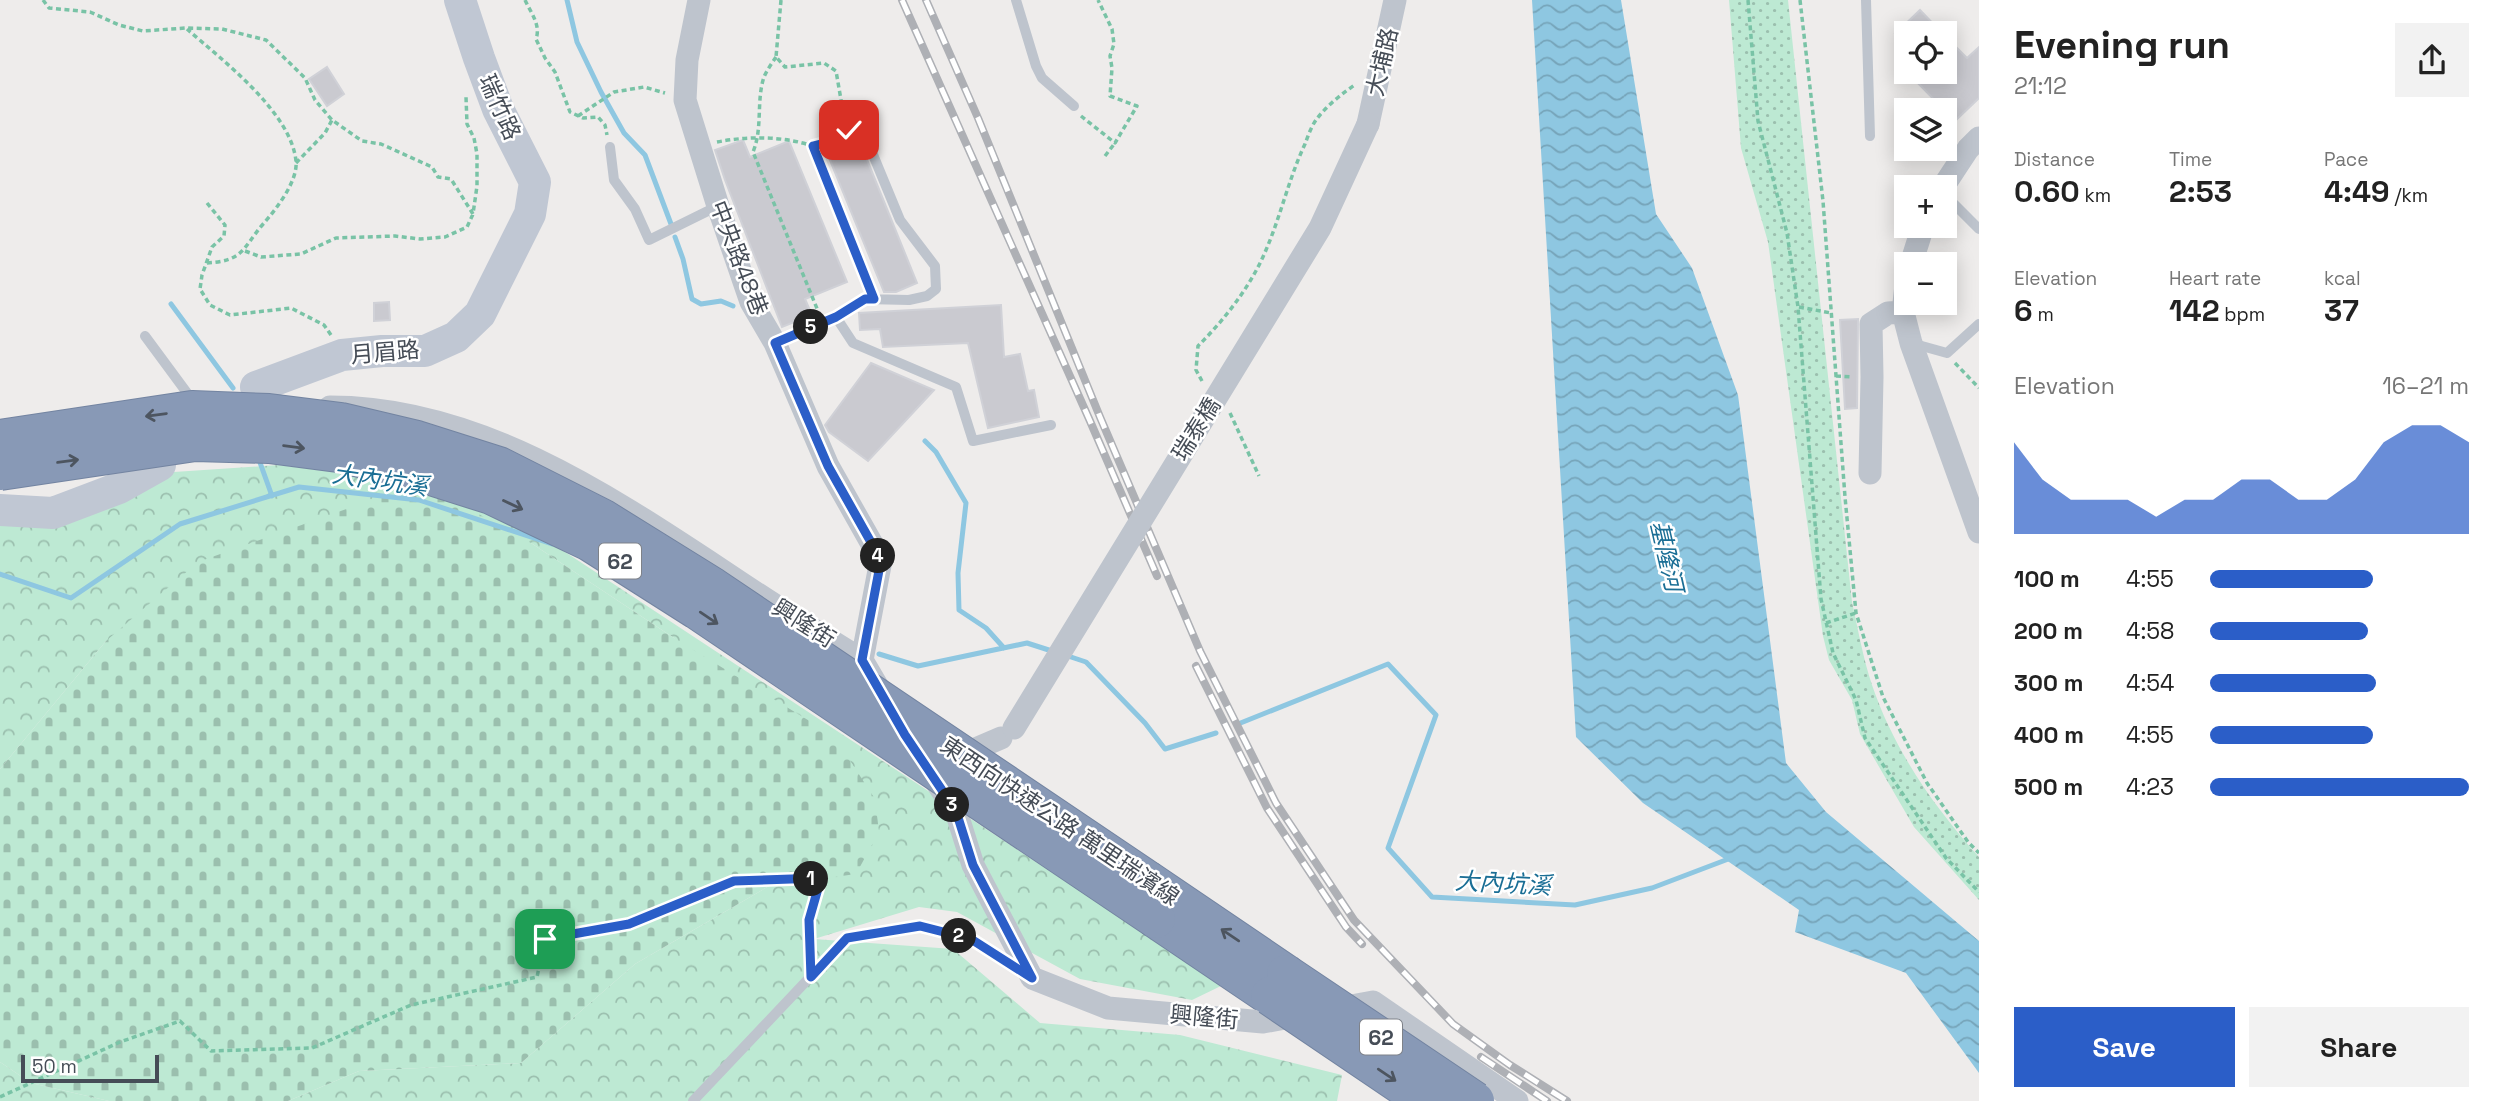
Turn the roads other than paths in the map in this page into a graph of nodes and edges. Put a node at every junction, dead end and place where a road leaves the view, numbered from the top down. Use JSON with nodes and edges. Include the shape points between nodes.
{"nodes":[{"id":1,"x":460,"y":0,"type":"edge"},
{"id":2,"x":699,"y":0,"type":"edge"},
{"id":3,"x":1016,"y":0,"type":"edge"},
{"id":4,"x":1395,"y":0,"type":"edge"},
{"id":5,"x":1866,"y":0,"type":"edge"},
{"id":6,"x":1074,"y":106,"type":"road end"},
{"id":7,"x":1368,"y":124,"type":"joint"},
{"id":8,"x":1870,"y":136,"type":"dead end"},
{"id":9,"x":1979,"y":138,"type":"edge"},
{"id":10,"x":869,"y":145,"type":"road end"},
{"id":11,"x":610,"y":148,"type":"road end"},
{"id":12,"x":823,"y":171,"type":"road end"},
{"id":13,"x":1951,"y":175,"type":"edge"},
{"id":14,"x":718,"y":206,"type":"junction"},
{"id":15,"x":1957,"y":207,"type":"edge"},
{"id":16,"x":530,"y":214,"type":"joint"},
{"id":17,"x":1979,"y":229,"type":"edge"},
{"id":18,"x":874,"y":299,"type":"junction"},
{"id":19,"x":1894,"y":313,"type":"edge"},
{"id":20,"x":1904,"y":315,"type":"edge"},
{"id":21,"x":836,"y":317,"type":"junction"},
{"id":22,"x":1979,"y":324,"type":"edge"},
{"id":23,"x":145,"y":336,"type":"dead end"},
{"id":24,"x":775,"y":343,"type":"junction"},
{"id":25,"x":1911,"y":343,"type":"junction"},
{"id":26,"x":240,"y":403,"type":"junction"},
{"id":27,"x":1051,"y":425,"type":"dead end"},
{"id":28,"x":0,"y":439,"type":"edge"},
{"id":29,"x":160,"y":466,"type":"dead end"},
{"id":30,"x":0,"y":471,"type":"edge"},
{"id":31,"x":1870,"y":473,"type":"dead end"},
{"id":32,"x":0,"y":510,"type":"edge"},
{"id":33,"x":1979,"y":532,"type":"edge"},
{"id":34,"x":862,"y":660,"type":"junction"},
{"id":35,"x":1008,"y":733,"type":"junction"},
{"id":36,"x":905,"y":735,"type":"junction"},
{"id":37,"x":956,"y":811,"type":"junction"},
{"id":38,"x":1032,"y":978,"type":"junction"},
{"id":39,"x":1278,"y":985,"type":"junction"},
{"id":40,"x":693,"y":1101,"type":"edge"},
{"id":41,"x":1426,"y":1101,"type":"edge"},
{"id":42,"x":1475,"y":1101,"type":"edge"},
{"id":43,"x":1517,"y":1101,"type":"edge"}],
"edges":[{"from":1,"to":16,"type":"street","name":"瑞竹路","via":[[498,109],[535,182]]},
{"from":2,"to":14,"type":"street","name":"中央路48巷","via":[[687,60],[685,100]]},
{"from":3,"to":6,"type":"lane","via":[[1042,78]]},
{"from":4,"to":7,"type":"street","name":"大埔路"},
{"from":5,"to":8,"type":"lane"},
{"from":7,"to":35,"type":"street","name":"瑞泰橋","bridge":true,"via":[[1320,228]]},
{"from":9,"to":13,"type":"street"},
{"from":10,"to":18,"type":"lane","via":[[900,220],[934,266],[936,289],[909,300]]},
{"from":11,"to":14,"type":"lane","via":[[614,180],[635,209],[649,240]]},
{"from":12,"to":18,"type":"lane"},
{"from":14,"to":24,"type":"street","name":"中央路48巷","via":[[751,302]]},
{"from":15,"to":17,"type":"lane"},
{"from":16,"to":26,"type":"street","name":"月眉路","via":[[480,314],[456,337],[425,351],[342,355]]},
{"from":18,"to":21,"type":"lane","via":[[865,299]]},
{"from":19,"to":31,"type":"street","via":[[1871,324]]},
{"from":20,"to":25,"type":"street"},
{"from":21,"to":24,"type":"lane"},
{"from":21,"to":27,"type":"lane","via":[[853,343],[956,387],[973,441]]},
{"from":22,"to":25,"type":"lane","via":[[1947,353]]},
{"from":23,"to":26,"type":"lane","via":[[202,417]]},
{"from":24,"to":34,"type":"street","name":"中央路48巷","via":[[828,466],[881,560]]},
{"from":25,"to":33,"type":"street"},
{"from":26,"to":34,"type":"street","name":"興隆街","via":[[363,407],[428,418],[532,456],[661,531]]},
{"from":39,"to":28,"type":"highway","name":"東西向快速公路 萬里瑞濱線","number":"62","one_way":true,"bridge":true,"via":[[1149,881],[713,587],[602,517],[499,466],[341,422],[269,413],[192,410]]},
{"from":29,"to":32,"type":"street","via":[[119,488],[53,513]]},
{"from":30,"to":39,"type":"highway","name":"東西向快速公路 萬里瑞濱線","number":"62","one_way":true,"bridge":true,"via":[[195,442],[269,444],[338,453],[491,495],[590,541],[1156,919]]},
{"from":34,"to":36,"type":"street","name":"興隆街"},
{"from":35,"to":36,"type":"street","via":[[973,750],[939,751]]},
{"from":35,"to":37,"type":"street"},
{"from":36,"to":37,"type":"street","name":"興隆街"},
{"from":37,"to":38,"type":"street","name":"興隆街","via":[[973,865]]},
{"from":38,"to":40,"type":"lane","via":[[971,939],[920,926],[847,938]]},
{"from":38,"to":43,"type":"street","name":"興隆街","via":[[1108,1008],[1263,1022],[1373,1002]]},
{"from":39,"to":41,"type":"highway","name":"東西向快速公路 萬里瑞濱線","number":"62","one_way":true,"bridge":true},
{"from":39,"to":42,"type":"highway","name":"東西向快速公路 萬里瑞濱線","number":"62","bridge":true}]}
